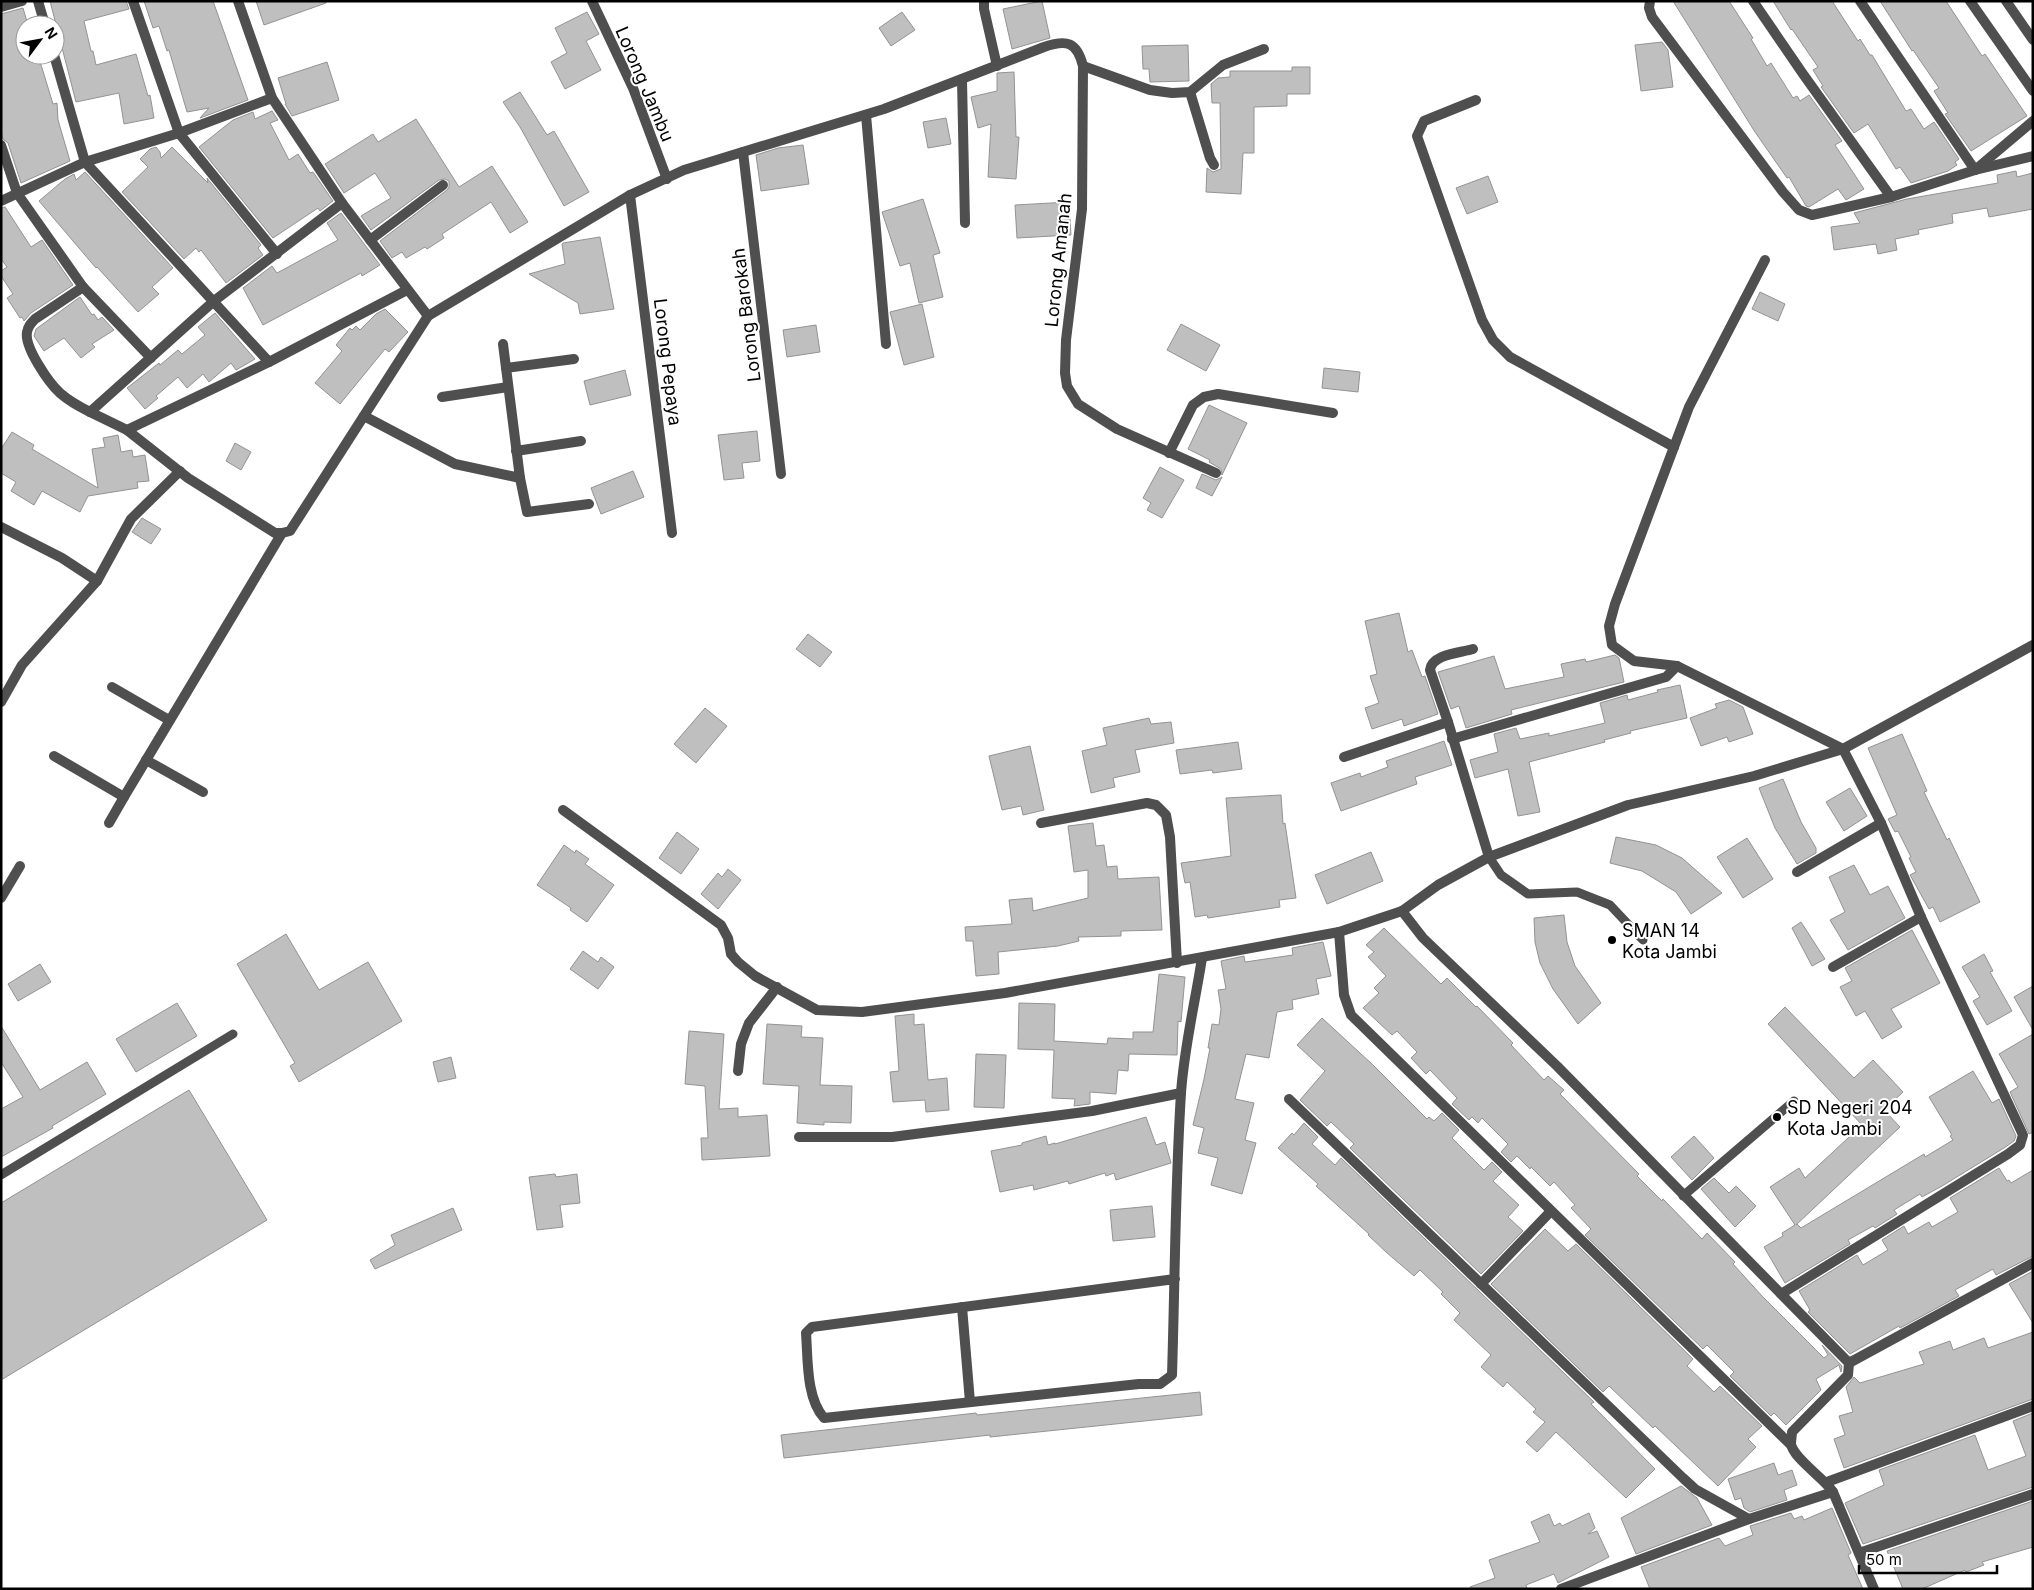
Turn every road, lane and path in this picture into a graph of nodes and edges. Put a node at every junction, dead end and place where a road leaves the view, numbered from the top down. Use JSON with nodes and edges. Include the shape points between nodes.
{"nodes":[{"id":1,"x":22,"y":1,"type":"edge"},
{"id":2,"x":38,"y":1,"type":"edge"},
{"id":3,"x":133,"y":1,"type":"edge"},
{"id":4,"x":238,"y":1,"type":"edge"},
{"id":5,"x":592,"y":1,"type":"edge"},
{"id":6,"x":984,"y":1,"type":"edge"},
{"id":7,"x":1650,"y":1,"type":"edge"},
{"id":8,"x":1753,"y":1,"type":"edge"},
{"id":9,"x":1860,"y":1,"type":"edge"},
{"id":10,"x":1970,"y":1,"type":"edge"},
{"id":11,"x":2006,"y":1,"type":"edge"},
{"id":12,"x":1,"y":7,"type":"edge"},
{"id":13,"x":42,"y":15,"type":"edge"},
{"id":14,"x":2033,"y":40,"type":"edge"},
{"id":15,"x":1264,"y":50,"type":"dead end"},
{"id":16,"x":57,"y":65,"type":"edge"},
{"id":17,"x":997,"y":66,"type":"junction"},
{"id":18,"x":1083,"y":66,"type":"junction"},
{"id":19,"x":962,"y":80,"type":"junction"},
{"id":20,"x":2033,"y":91,"type":"edge"},
{"id":21,"x":1190,"y":92,"type":"junction"},
{"id":22,"x":272,"y":98,"type":"junction"},
{"id":23,"x":1476,"y":100,"type":"dead end"},
{"id":24,"x":866,"y":115,"type":"junction"},
{"id":25,"x":2033,"y":121,"type":"edge"},
{"id":26,"x":179,"y":133,"type":"junction"},
{"id":27,"x":1,"y":145,"type":"edge"},
{"id":28,"x":744,"y":152,"type":"junction"},
{"id":29,"x":2033,"y":156,"type":"edge"},
{"id":30,"x":86,"y":162,"type":"junction"},
{"id":31,"x":1214,"y":164,"type":"dead end"},
{"id":32,"x":1976,"y":170,"type":"junction"},
{"id":33,"x":667,"y":179,"type":"junction"},
{"id":34,"x":444,"y":185,"type":"dead end"},
{"id":35,"x":18,"y":193,"type":"junction"},
{"id":36,"x":630,"y":194,"type":"junction"},
{"id":37,"x":1891,"y":196,"type":"junction"},
{"id":38,"x":1,"y":202,"type":"edge"},
{"id":39,"x":342,"y":203,"type":"junction"},
{"id":40,"x":965,"y":222,"type":"dead end"},
{"id":41,"x":370,"y":240,"type":"junction"},
{"id":42,"x":277,"y":254,"type":"junction"},
{"id":43,"x":1765,"y":260,"type":"dead end"},
{"id":44,"x":83,"y":287,"type":"junction"},
{"id":45,"x":407,"y":290,"type":"junction"},
{"id":46,"x":214,"y":301,"type":"junction"},
{"id":47,"x":428,"y":316,"type":"junction"},
{"id":48,"x":504,"y":344,"type":"dead end"},
{"id":49,"x":886,"y":344,"type":"dead end"},
{"id":50,"x":152,"y":358,"type":"junction"},
{"id":51,"x":574,"y":359,"type":"dead end"},
{"id":52,"x":270,"y":362,"type":"junction"},
{"id":53,"x":506,"y":368,"type":"junction"},
{"id":54,"x":508,"y":387,"type":"junction"},
{"id":55,"x":442,"y":397,"type":"dead end"},
{"id":56,"x":90,"y":412,"type":"junction"},
{"id":57,"x":1332,"y":413,"type":"dead end"},
{"id":58,"x":364,"y":416,"type":"junction"},
{"id":59,"x":127,"y":430,"type":"junction"},
{"id":60,"x":581,"y":441,"type":"dead end"},
{"id":61,"x":1674,"y":447,"type":"junction"},
{"id":62,"x":516,"y":451,"type":"junction"},
{"id":63,"x":1169,"y":453,"type":"junction"},
{"id":64,"x":180,"y":471,"type":"junction"},
{"id":65,"x":1216,"y":473,"type":"dead end"},
{"id":66,"x":781,"y":474,"type":"dead end"},
{"id":67,"x":520,"y":478,"type":"junction"},
{"id":68,"x":589,"y":504,"type":"dead end"},
{"id":69,"x":1,"y":526,"type":"edge"},
{"id":70,"x":672,"y":533,"type":"dead end"},
{"id":71,"x":282,"y":534,"type":"junction"},
{"id":72,"x":97,"y":581,"type":"junction"},
{"id":73,"x":2033,"y":645,"type":"edge"},
{"id":74,"x":1473,"y":649,"type":"dead end"},
{"id":75,"x":1677,"y":666,"type":"junction"},
{"id":76,"x":112,"y":687,"type":"dead end"},
{"id":77,"x":1,"y":702,"type":"edge"},
{"id":78,"x":169,"y":720,"type":"junction"},
{"id":79,"x":1448,"y":722,"type":"junction"},
{"id":80,"x":1452,"y":739,"type":"junction"},
{"id":81,"x":1843,"y":749,"type":"junction"},
{"id":82,"x":54,"y":756,"type":"dead end"},
{"id":83,"x":1344,"y":758,"type":"dead end"},
{"id":84,"x":146,"y":760,"type":"junction"},
{"id":85,"x":203,"y":792,"type":"dead end"},
{"id":86,"x":124,"y":798,"type":"junction"},
{"id":87,"x":563,"y":810,"type":"dead end"},
{"id":88,"x":1041,"y":822,"type":"dead end"},
{"id":89,"x":110,"y":823,"type":"dead end"},
{"id":90,"x":1881,"y":823,"type":"junction"},
{"id":91,"x":1489,"y":857,"type":"junction"},
{"id":92,"x":20,"y":866,"type":"dead end"},
{"id":93,"x":1797,"y":872,"type":"dead end"},
{"id":94,"x":1,"y":898,"type":"edge"},
{"id":95,"x":1402,"y":910,"type":"junction"},
{"id":96,"x":1921,"y":917,"type":"junction"},
{"id":97,"x":1339,"y":932,"type":"junction"},
{"id":98,"x":1643,"y":940,"type":"dead end"},
{"id":99,"x":1202,"y":958,"type":"junction"},
{"id":100,"x":1177,"y":963,"type":"junction"},
{"id":101,"x":1833,"y":967,"type":"dead end"},
{"id":102,"x":777,"y":987,"type":"junction"},
{"id":103,"x":233,"y":1034,"type":"dead end"},
{"id":104,"x":738,"y":1072,"type":"dead end"},
{"id":105,"x":1181,"y":1093,"type":"junction"},
{"id":106,"x":1289,"y":1099,"type":"dead end"},
{"id":107,"x":1794,"y":1101,"type":"dead end"},
{"id":108,"x":799,"y":1137,"type":"dead end"},
{"id":109,"x":1,"y":1175,"type":"edge"},
{"id":110,"x":1683,"y":1196,"type":"junction"},
{"id":111,"x":1551,"y":1211,"type":"junction"},
{"id":112,"x":2033,"y":1262,"type":"edge"},
{"id":113,"x":1175,"y":1279,"type":"junction"},
{"id":114,"x":1481,"y":1284,"type":"junction"},
{"id":115,"x":1781,"y":1294,"type":"junction"},
{"id":116,"x":962,"y":1307,"type":"junction"},
{"id":117,"x":1849,"y":1363,"type":"junction"},
{"id":118,"x":970,"y":1402,"type":"junction"},
{"id":119,"x":2033,"y":1406,"type":"edge"},
{"id":120,"x":1791,"y":1445,"type":"junction"},
{"id":121,"x":1826,"y":1482,"type":"junction"},
{"id":122,"x":1833,"y":1492,"type":"junction"},
{"id":123,"x":2033,"y":1494,"type":"edge"},
{"id":124,"x":1749,"y":1519,"type":"junction"},
{"id":125,"x":1859,"y":1553,"type":"junction"},
{"id":126,"x":1561,"y":1589,"type":"edge"},
{"id":127,"x":1874,"y":1589,"type":"edge"}],
"edges":[{"from":1,"to":12,"type":"street"},
{"from":2,"to":13,"type":"street"},
{"from":3,"to":26,"type":"street"},
{"from":4,"to":22,"type":"street"},
{"from":5,"to":33,"type":"street","name":"Lorong Jambu","via":[[633,88]]},
{"from":6,"to":17,"type":"street"},
{"from":7,"to":37,"type":"street","via":[[1652,17],[1799,210],[1812,215]]},
{"from":8,"to":37,"type":"street"},
{"from":9,"to":32,"type":"street"},
{"from":10,"to":20,"type":"street"},
{"from":11,"to":14,"type":"street"},
{"from":15,"to":21,"type":"street","via":[[1223,65]]},
{"from":16,"to":30,"type":"street"},
{"from":17,"to":18,"type":"street","via":[[1057,43],[1069,44],[1079,52]]},
{"from":17,"to":19,"type":"street"},
{"from":18,"to":21,"type":"street","via":[[1150,90]]},
{"from":18,"to":63,"type":"street","name":"Lorong Amanah","via":[[1082,209],[1066,340],[1067,386],[1078,404],[1093,414]]},
{"from":19,"to":24,"type":"street"},
{"from":19,"to":40,"type":"street"},
{"from":21,"to":31,"type":"street"},
{"from":22,"to":26,"type":"street"},
{"from":22,"to":39,"type":"street"},
{"from":23,"to":61,"type":"street","via":[[1424,121],[1417,136],[1482,320],[1493,340],[1510,356]]},
{"from":24,"to":28,"type":"street"},
{"from":24,"to":49,"type":"street"},
{"from":25,"to":32,"type":"street"},
{"from":26,"to":30,"type":"street"},
{"from":26,"to":42,"type":"street"},
{"from":27,"to":35,"type":"street"},
{"from":28,"to":33,"type":"street","via":[[684,170]]},
{"from":28,"to":66,"type":"street","name":"Lorong Barokah"},
{"from":29,"to":32,"type":"street"},
{"from":30,"to":35,"type":"street"},
{"from":30,"to":46,"type":"street"},
{"from":32,"to":37,"type":"street"},
{"from":33,"to":36,"type":"street"},
{"from":34,"to":41,"type":"street"},
{"from":35,"to":38,"type":"street"},
{"from":35,"to":44,"type":"street"},
{"from":36,"to":47,"type":"street"},
{"from":36,"to":70,"type":"street","name":"Lorong Pepaya"},
{"from":39,"to":41,"type":"street"},
{"from":39,"to":42,"type":"street"},
{"from":41,"to":45,"type":"street"},
{"from":42,"to":46,"type":"street"},
{"from":43,"to":61,"type":"street","via":[[1689,406]]},
{"from":44,"to":50,"type":"street"},
{"from":44,"to":56,"type":"street","via":[[35,319],[26,334],[45,374],[59,392]]},
{"from":45,"to":47,"type":"street"},
{"from":45,"to":52,"type":"street"},
{"from":46,"to":50,"type":"street"},
{"from":46,"to":52,"type":"street"},
{"from":47,"to":58,"type":"street"},
{"from":48,"to":53,"type":"street"},
{"from":50,"to":56,"type":"street"},
{"from":51,"to":53,"type":"street"},
{"from":52,"to":59,"type":"street"},
{"from":53,"to":54,"type":"street"},
{"from":54,"to":55,"type":"street"},
{"from":54,"to":62,"type":"street"},
{"from":56,"to":59,"type":"street"},
{"from":57,"to":63,"type":"street","via":[[1218,394],[1204,397],[1193,405]]},
{"from":58,"to":67,"type":"street","via":[[455,464]]},
{"from":58,"to":71,"type":"street","via":[[290,531]]},
{"from":59,"to":64,"type":"street"},
{"from":60,"to":62,"type":"street"},
{"from":61,"to":75,"type":"street","via":[[1609,626],[1612,645],[1634,661]]},
{"from":62,"to":67,"type":"street"},
{"from":63,"to":65,"type":"street","name":"Lorong Amanah"},
{"from":64,"to":71,"type":"street","via":[[275,533]]},
{"from":64,"to":72,"type":"street","via":[[131,519]]},
{"from":67,"to":68,"type":"street","via":[[527,512]]},
{"from":69,"to":72,"type":"street","via":[[62,558]]},
{"from":71,"to":78,"type":"street"},
{"from":72,"to":77,"type":"street","via":[[22,665]]},
{"from":73,"to":81,"type":"street"},
{"from":74,"to":79,"type":"street","via":[[1435,660],[1430,665]]},
{"from":75,"to":80,"type":"street","via":[[1670,675],[1661,678]]},
{"from":75,"to":81,"type":"street"},
{"from":76,"to":78,"type":"street"},
{"from":78,"to":84,"type":"street"},
{"from":79,"to":80,"type":"street"},
{"from":79,"to":83,"type":"street"},
{"from":80,"to":91,"type":"street"},
{"from":81,"to":90,"type":"street"},
{"from":81,"to":91,"type":"street","via":[[1754,776],[1628,805]]},
{"from":82,"to":86,"type":"street"},
{"from":84,"to":85,"type":"street"},
{"from":84,"to":86,"type":"street"},
{"from":86,"to":89,"type":"street"},
{"from":87,"to":102,"type":"street","via":[[721,925],[738,962],[755,976]]},
{"from":88,"to":100,"type":"street","via":[[1147,803],[1156,805],[1166,815]]},
{"from":90,"to":93,"type":"street"},
{"from":90,"to":96,"type":"street"},
{"from":91,"to":95,"type":"street","via":[[1438,885]]},
{"from":91,"to":98,"type":"lane","via":[[1501,875],[1528,894],[1577,892],[1610,905]]},
{"from":92,"to":94,"type":"street"},
{"from":95,"to":97,"type":"street"},
{"from":95,"to":110,"type":"street","via":[[1423,938],[1557,1066]]},
{"from":96,"to":101,"type":"street"},
{"from":96,"to":115,"type":"street","via":[[2023,1135],[2020,1145]]},
{"from":97,"to":99,"type":"street"},
{"from":97,"to":111,"type":"street","via":[[1344,995],[1351,1015]]},
{"from":99,"to":100,"type":"street"},
{"from":99,"to":105,"type":"street"},
{"from":100,"to":102,"type":"street","via":[[1005,993],[862,1012],[818,1010]]},
{"from":102,"to":104,"type":"street","via":[[749,1023],[741,1044]]},
{"from":103,"to":109,"type":"lane"},
{"from":105,"to":108,"type":"street","via":[[1092,1111],[892,1137]]},
{"from":105,"to":113,"type":"street"},
{"from":106,"to":114,"type":"street"},
{"from":107,"to":110,"type":"lane"},
{"from":110,"to":115,"type":"street"},
{"from":111,"to":114,"type":"street"},
{"from":111,"to":120,"type":"street"},
{"from":112,"to":117,"type":"street"},
{"from":113,"to":116,"type":"street"},
{"from":113,"to":118,"type":"street","via":[[1172,1375],[1160,1384]]},
{"from":114,"to":124,"type":"street","via":[[1695,1489]]},
{"from":115,"to":117,"type":"street"},
{"from":116,"to":118,"type":"street"},
{"from":116,"to":118,"type":"street","via":[[822,1325],[812,1327],[806,1333],[812,1398],[824,1418]]},
{"from":117,"to":120,"type":"street","via":[[1848,1375],[1792,1432]]},
{"from":119,"to":121,"type":"street"},
{"from":120,"to":121,"type":"street","via":[[1796,1454]]},
{"from":121,"to":122,"type":"street"},
{"from":122,"to":124,"type":"street"},
{"from":122,"to":125,"type":"street"},
{"from":123,"to":125,"type":"street"},
{"from":124,"to":126,"type":"street"},
{"from":125,"to":127,"type":"street"}]}
